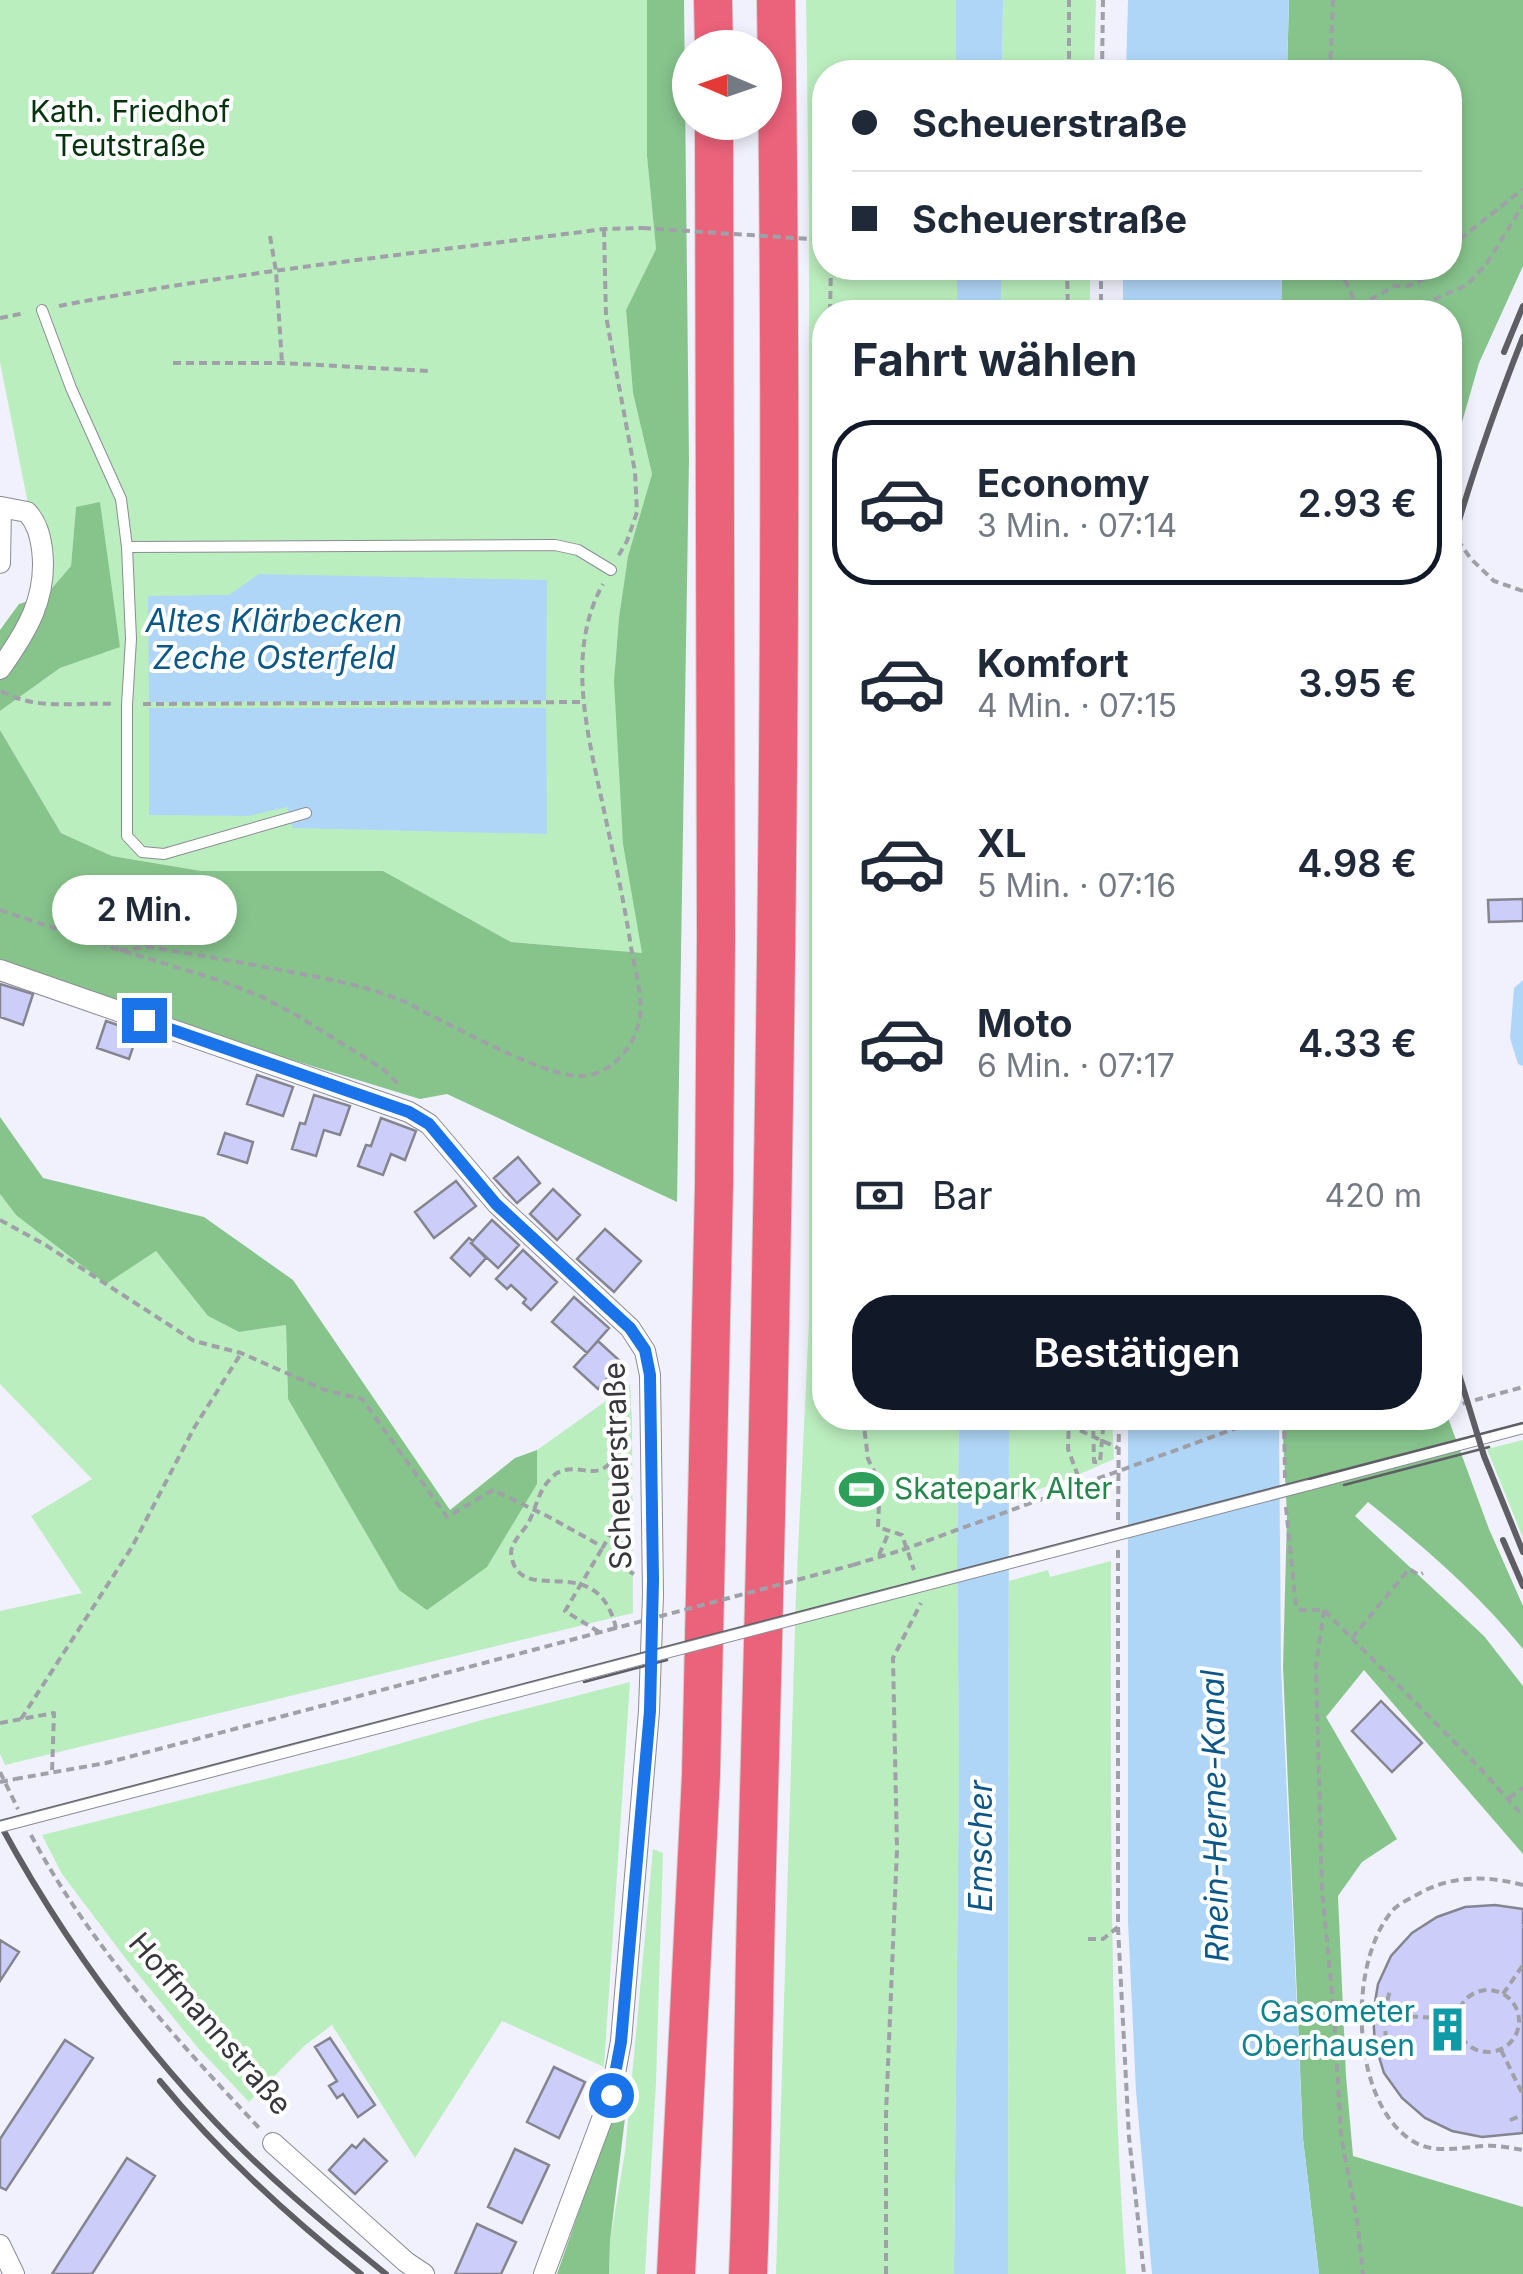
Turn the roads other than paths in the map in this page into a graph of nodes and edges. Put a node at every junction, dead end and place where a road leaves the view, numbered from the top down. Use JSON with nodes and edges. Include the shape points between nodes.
{"nodes":[{"id":1,"x":713,"y":0,"type":"edge"},
{"id":2,"x":776,"y":0,"type":"edge"},
{"id":3,"x":714,"y":30,"type":"edge"},
{"id":4,"x":714,"y":140,"type":"edge"},
{"id":5,"x":42,"y":310,"type":"road end"},
{"id":6,"x":1,"y":507,"type":"edge"},
{"id":7,"x":127,"y":546,"type":"junction"},
{"id":8,"x":0,"y":563,"type":"edge"},
{"id":9,"x":611,"y":570,"type":"road end"},
{"id":10,"x":0,"y":670,"type":"edge"},
{"id":11,"x":306,"y":813,"type":"dead end"},
{"id":12,"x":0,"y":970,"type":"edge"},
{"id":13,"x":1523,"y":1428,"type":"edge"},
{"id":14,"x":0,"y":1827,"type":"edge"},
{"id":15,"x":274,"y":2143,"type":"road end"},
{"id":16,"x":0,"y":2245,"type":"edge"},
{"id":17,"x":14,"y":2274,"type":"edge"},
{"id":18,"x":424,"y":2274,"type":"edge"},
{"id":19,"x":544,"y":2274,"type":"edge"},
{"id":20,"x":676,"y":2274,"type":"edge"},
{"id":21,"x":748,"y":2274,"type":"edge"}],
"edges":[{"from":1,"to":3,"type":"highway"},
{"from":2,"to":21,"type":"highway","via":[[777,922]]},
{"from":4,"to":20,"type":"highway","via":[[714,1185],[701,1774]]},
{"from":5,"to":7,"type":"lane","via":[[121,499]]},
{"from":6,"to":8,"type":"street"},
{"from":6,"to":10,"type":"street","via":[[32,517],[44,566],[38,602]]},
{"from":7,"to":9,"type":"lane","via":[[555,545]]},
{"from":7,"to":11,"type":"lane","via":[[127,836],[142,852],[164,854]]},
{"from":12,"to":19,"type":"street","name":"Scheuerstraße","via":[[409,1112],[429,1124],[496,1204],[636,1334],[645,1350],[653,1476],[650,1711],[621,2042],[611,2095]]},
{"from":13,"to":14,"type":"lane","bridge":true},
{"from":15,"to":18,"type":"street","name":"Hoffmannstraße"},
{"from":16,"to":17,"type":"street"}]}
